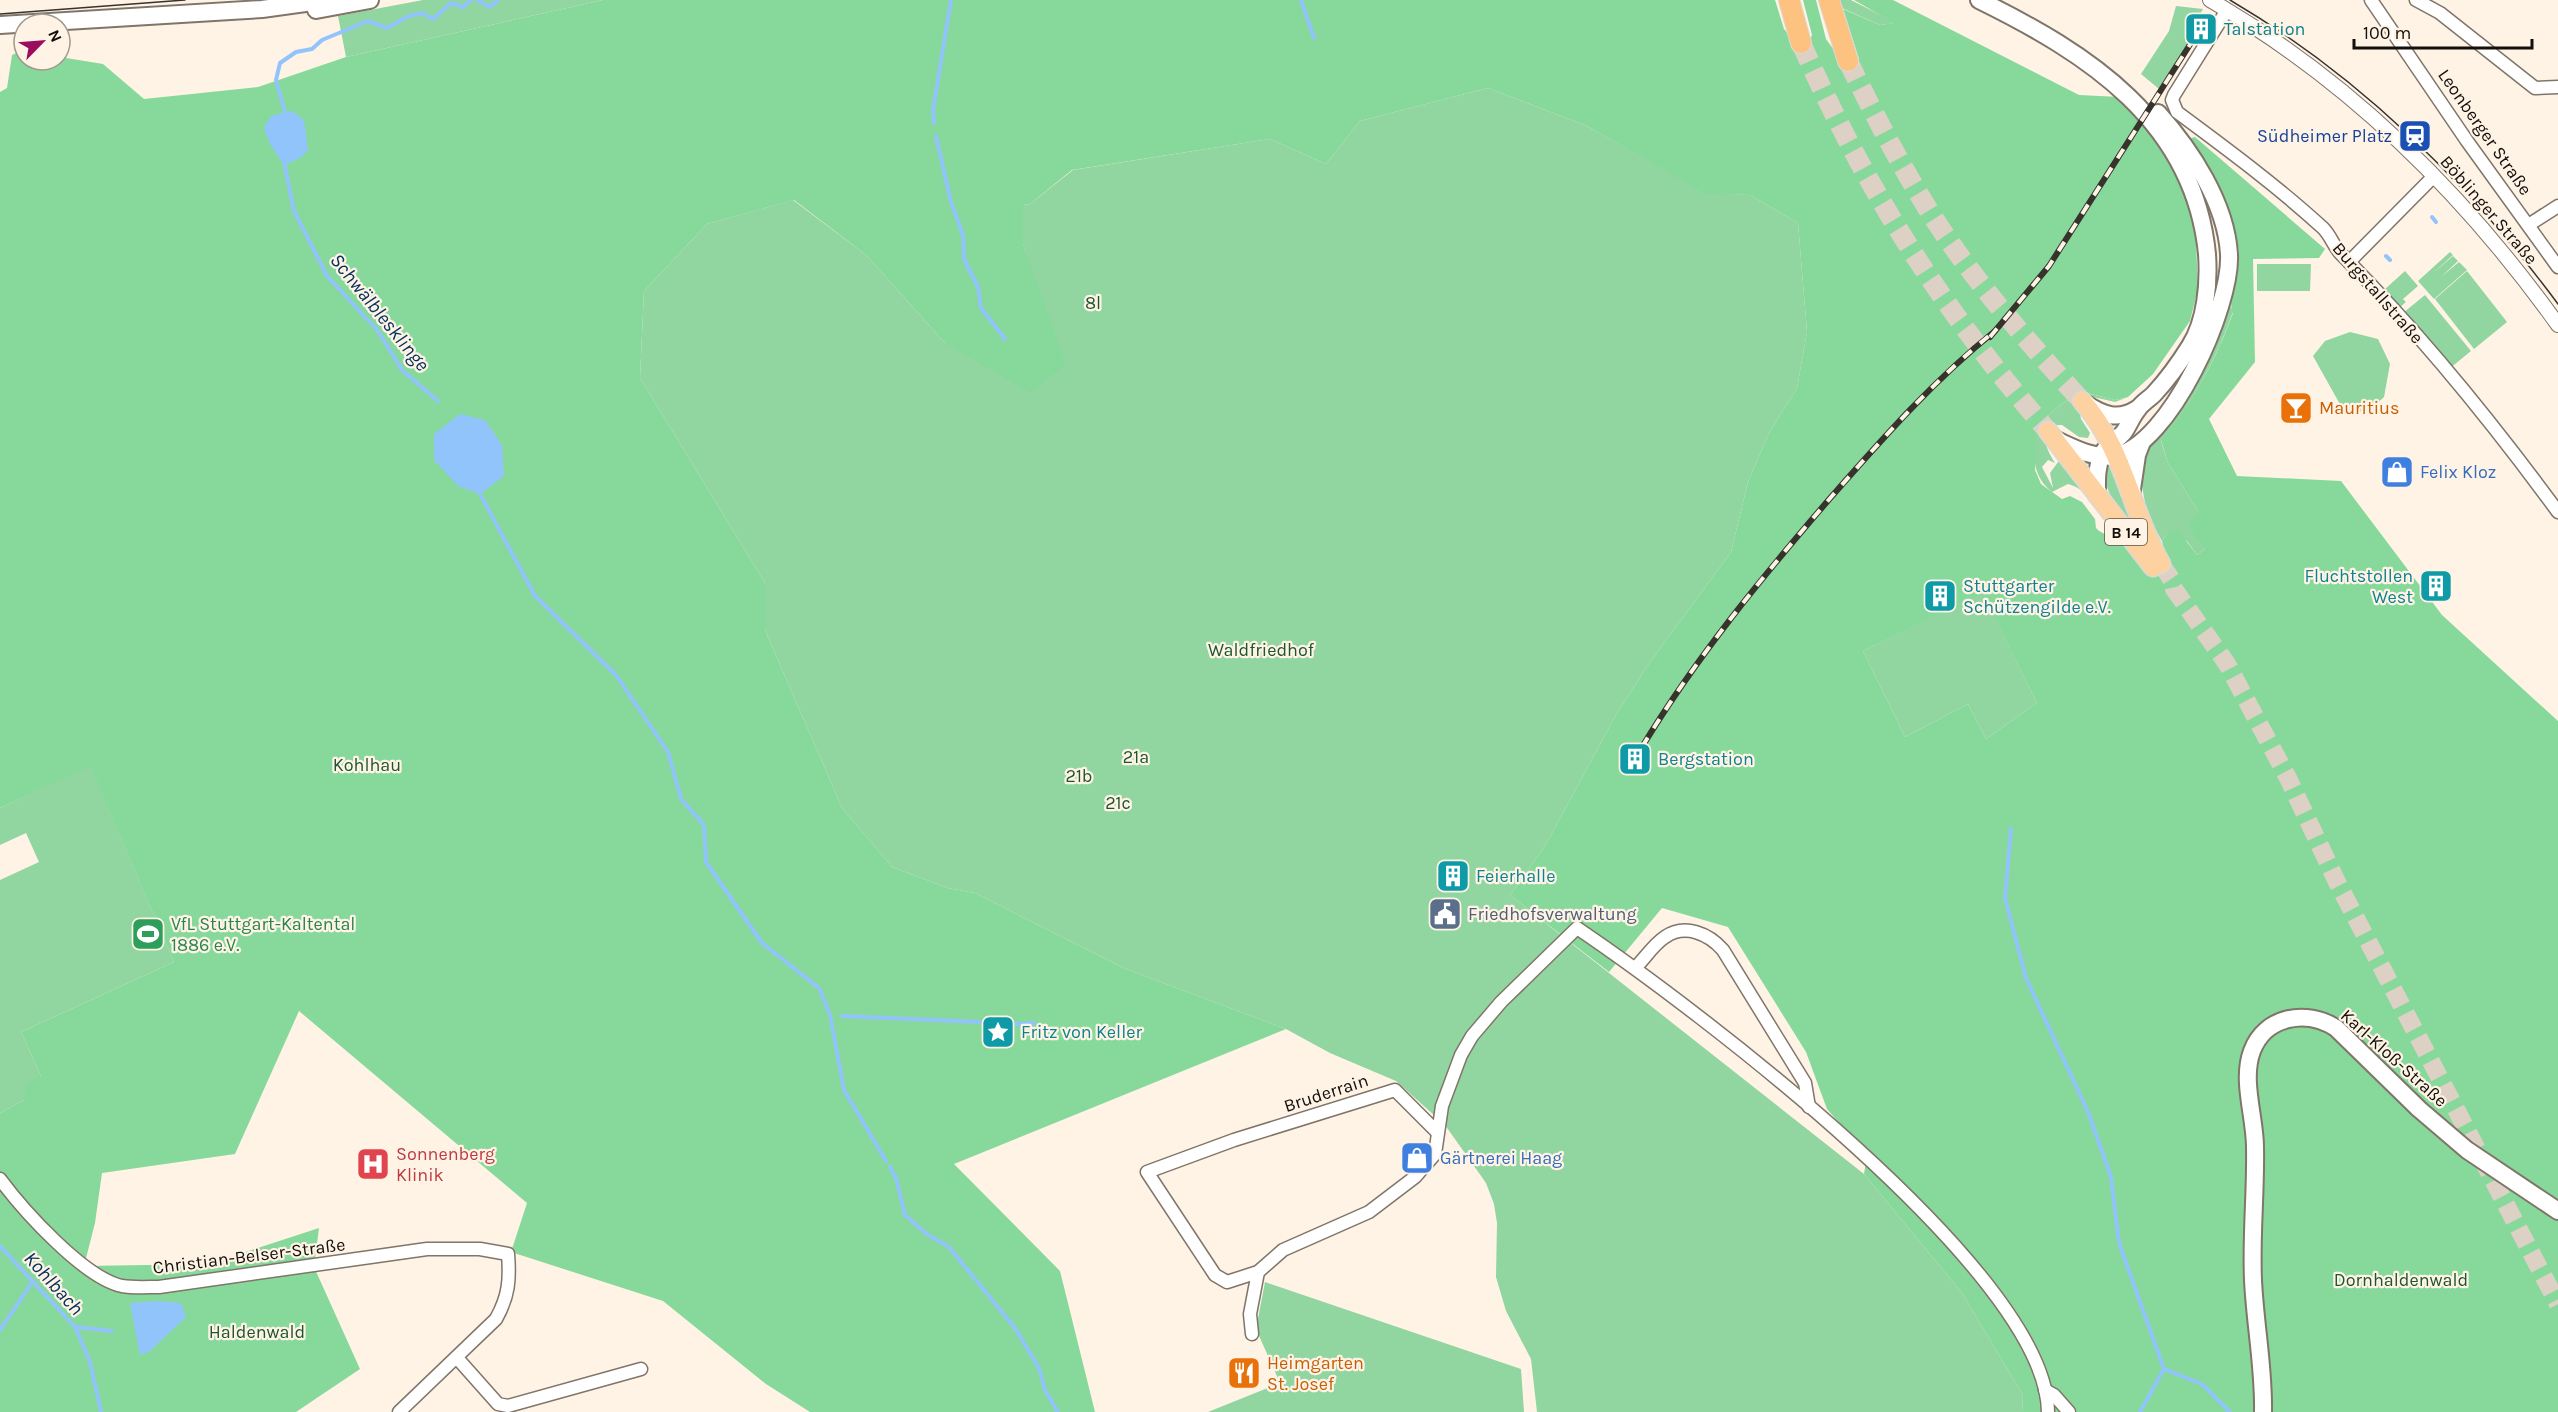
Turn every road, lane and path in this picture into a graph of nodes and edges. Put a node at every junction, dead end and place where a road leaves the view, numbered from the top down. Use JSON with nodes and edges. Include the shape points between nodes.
{"nodes":[{"id":1,"x":327,"y":0,"type":"edge"},
{"id":2,"x":370,"y":0,"type":"edge"},
{"id":3,"x":1789,"y":0,"type":"edge"},
{"id":4,"x":1829,"y":0,"type":"edge"},
{"id":5,"x":1978,"y":0,"type":"edge"},
{"id":6,"x":2210,"y":0,"type":"edge"},
{"id":7,"x":2372,"y":0,"type":"edge"},
{"id":8,"x":2416,"y":0,"type":"edge"},
{"id":9,"x":262,"y":9,"type":"junction"},
{"id":10,"x":2227,"y":10,"type":"junction"},
{"id":11,"x":1,"y":25,"type":"edge"},
{"id":12,"x":2061,"y":43,"type":"junction"},
{"id":13,"x":1801,"y":44,"type":"tunnel mouth"},
{"id":14,"x":1848,"y":61,"type":"tunnel mouth"},
{"id":15,"x":2558,"y":87,"type":"edge"},
{"id":16,"x":2434,"y":176,"type":"junction"},
{"id":17,"x":2558,"y":206,"type":"edge"},
{"id":18,"x":2530,"y":224,"type":"junction"},
{"id":19,"x":2349,"y":262,"type":"junction"},
{"id":20,"x":2558,"y":267,"type":"edge"},
{"id":21,"x":2558,"y":325,"type":"edge"},
{"id":22,"x":2084,"y":403,"type":"joint"},
{"id":23,"x":2137,"y":409,"type":"junction"},
{"id":24,"x":2051,"y":435,"type":"joint"},
{"id":25,"x":2142,"y":442,"type":"junction"},
{"id":26,"x":2109,"y":452,"type":"junction"},
{"id":27,"x":2097,"y":495,"type":"junction"},
{"id":28,"x":2130,"y":496,"type":"junction"},
{"id":29,"x":2558,"y":512,"type":"edge"},
{"id":30,"x":1636,"y":967,"type":"junction"},
{"id":31,"x":1809,"y":1107,"type":"junction"},
{"id":32,"x":1437,"y":1132,"type":"junction"},
{"id":33,"x":0,"y":1179,"type":"edge"},
{"id":34,"x":2558,"y":1211,"type":"edge"},
{"id":35,"x":1258,"y":1272,"type":"junction"},
{"id":36,"x":1252,"y":1334,"type":"dead end"},
{"id":37,"x":458,"y":1359,"type":"junction"},
{"id":38,"x":641,"y":1369,"type":"dead end"},
{"id":39,"x":2045,"y":1390,"type":"junction"},
{"id":40,"x":2262,"y":1408,"type":"edge"},
{"id":41,"x":399,"y":1412,"type":"edge"},
{"id":42,"x":2048,"y":1412,"type":"edge"},
{"id":43,"x":2069,"y":1412,"type":"edge"}],
"edges":[{"from":1,"to":9,"type":"main road"},
{"from":2,"to":9,"type":"main road","via":[[280,13]]},
{"from":3,"to":13,"type":"highway"},
{"from":4,"to":14,"type":"highway"},
{"from":5,"to":12,"type":"main road"},
{"from":6,"to":10,"type":"street","name":"Böblinger Straße"},
{"from":7,"to":18,"type":"street","name":"Leonberger Straße","via":[[2467,141]]},
{"from":8,"to":15,"type":"street","via":[[2440,13],[2535,88]]},
{"from":9,"to":11,"type":"main road"},
{"from":10,"to":16,"type":"street","name":"Böblinger Straße","via":[[2333,83]]},
{"from":10,"to":19,"type":"street","name":"Burgstallstraße","via":[[2172,100],[2177,112],[2242,160],[2325,231]]},
{"from":12,"to":23,"type":"main road","via":[[2119,86],[2150,119],[2187,179],[2202,224],[2207,271],[2200,324],[2182,357],[2155,393]]},
{"from":12,"to":25,"type":"main road","via":[[2081,50],[2125,79],[2173,130],[2209,189],[2228,244],[2229,274],[2213,333],[2188,381]]},
{"from":16,"to":19,"type":"street"},
{"from":16,"to":21,"type":"street","name":"Böblinger Straße","via":[[2505,255]]},
{"from":17,"to":18,"type":"street"},
{"from":18,"to":20,"type":"street","name":"Böblinger Straße"},
{"from":19,"to":29,"type":"street","name":"Burgstallstraße","via":[[2377,288]]},
{"from":22,"to":23,"type":"main road","via":[[2100,413],[2116,416]]},
{"from":22,"to":26,"type":"main road","number":"B 14"},
{"from":23,"to":26,"type":"main road"},
{"from":24,"to":26,"type":"main road","via":[[2083,452]]},
{"from":24,"to":27,"type":"main road","number":"B 14"},
{"from":25,"to":26,"type":"main road"},
{"from":25,"to":28,"type":"main road"},
{"from":26,"to":27,"type":"main road","via":[[2097,474]]},
{"from":26,"to":28,"type":"main road","number":"B 14"},
{"from":27,"to":28,"type":"main road","number":"B 14","via":[[2158,567]]},
{"from":30,"to":31,"type":"street"},
{"from":30,"to":31,"type":"street","via":[[1666,936],[1684,930],[1708,934],[1723,950],[1805,1083]]},
{"from":30,"to":32,"type":"street","via":[[1578,928],[1501,1002],[1472,1036],[1452,1076]]},
{"from":31,"to":39,"type":"street","via":[[1957,1246],[2033,1354]]},
{"from":32,"to":35,"type":"street","name":"Bruderrain","via":[[1436,1154],[1392,1197],[1369,1212],[1283,1250]]},
{"from":32,"to":35,"type":"street","name":"Bruderrain","via":[[1395,1090],[1234,1140],[1147,1172],[1215,1275],[1227,1282]]},
{"from":33,"to":37,"type":"street","name":"Christian-Belser-Straße","via":[[42,1227],[92,1272],[121,1286],[159,1287],[427,1249],[480,1249],[508,1254],[507,1300],[496,1319]]},
{"from":34,"to":40,"type":"main road","name":"Karl-Kloß-Straße","via":[[2468,1150],[2419,1109],[2336,1028],[2306,1017],[2286,1019],[2272,1026],[2258,1039],[2248,1068],[2255,1146],[2251,1245]]},
{"from":35,"to":36,"type":"street","via":[[1250,1314]]},
{"from":37,"to":38,"type":"street","via":[[498,1404],[507,1406]]},
{"from":37,"to":41,"type":"street"},
{"from":39,"to":42,"type":"street"},
{"from":39,"to":43,"type":"street"}]}
